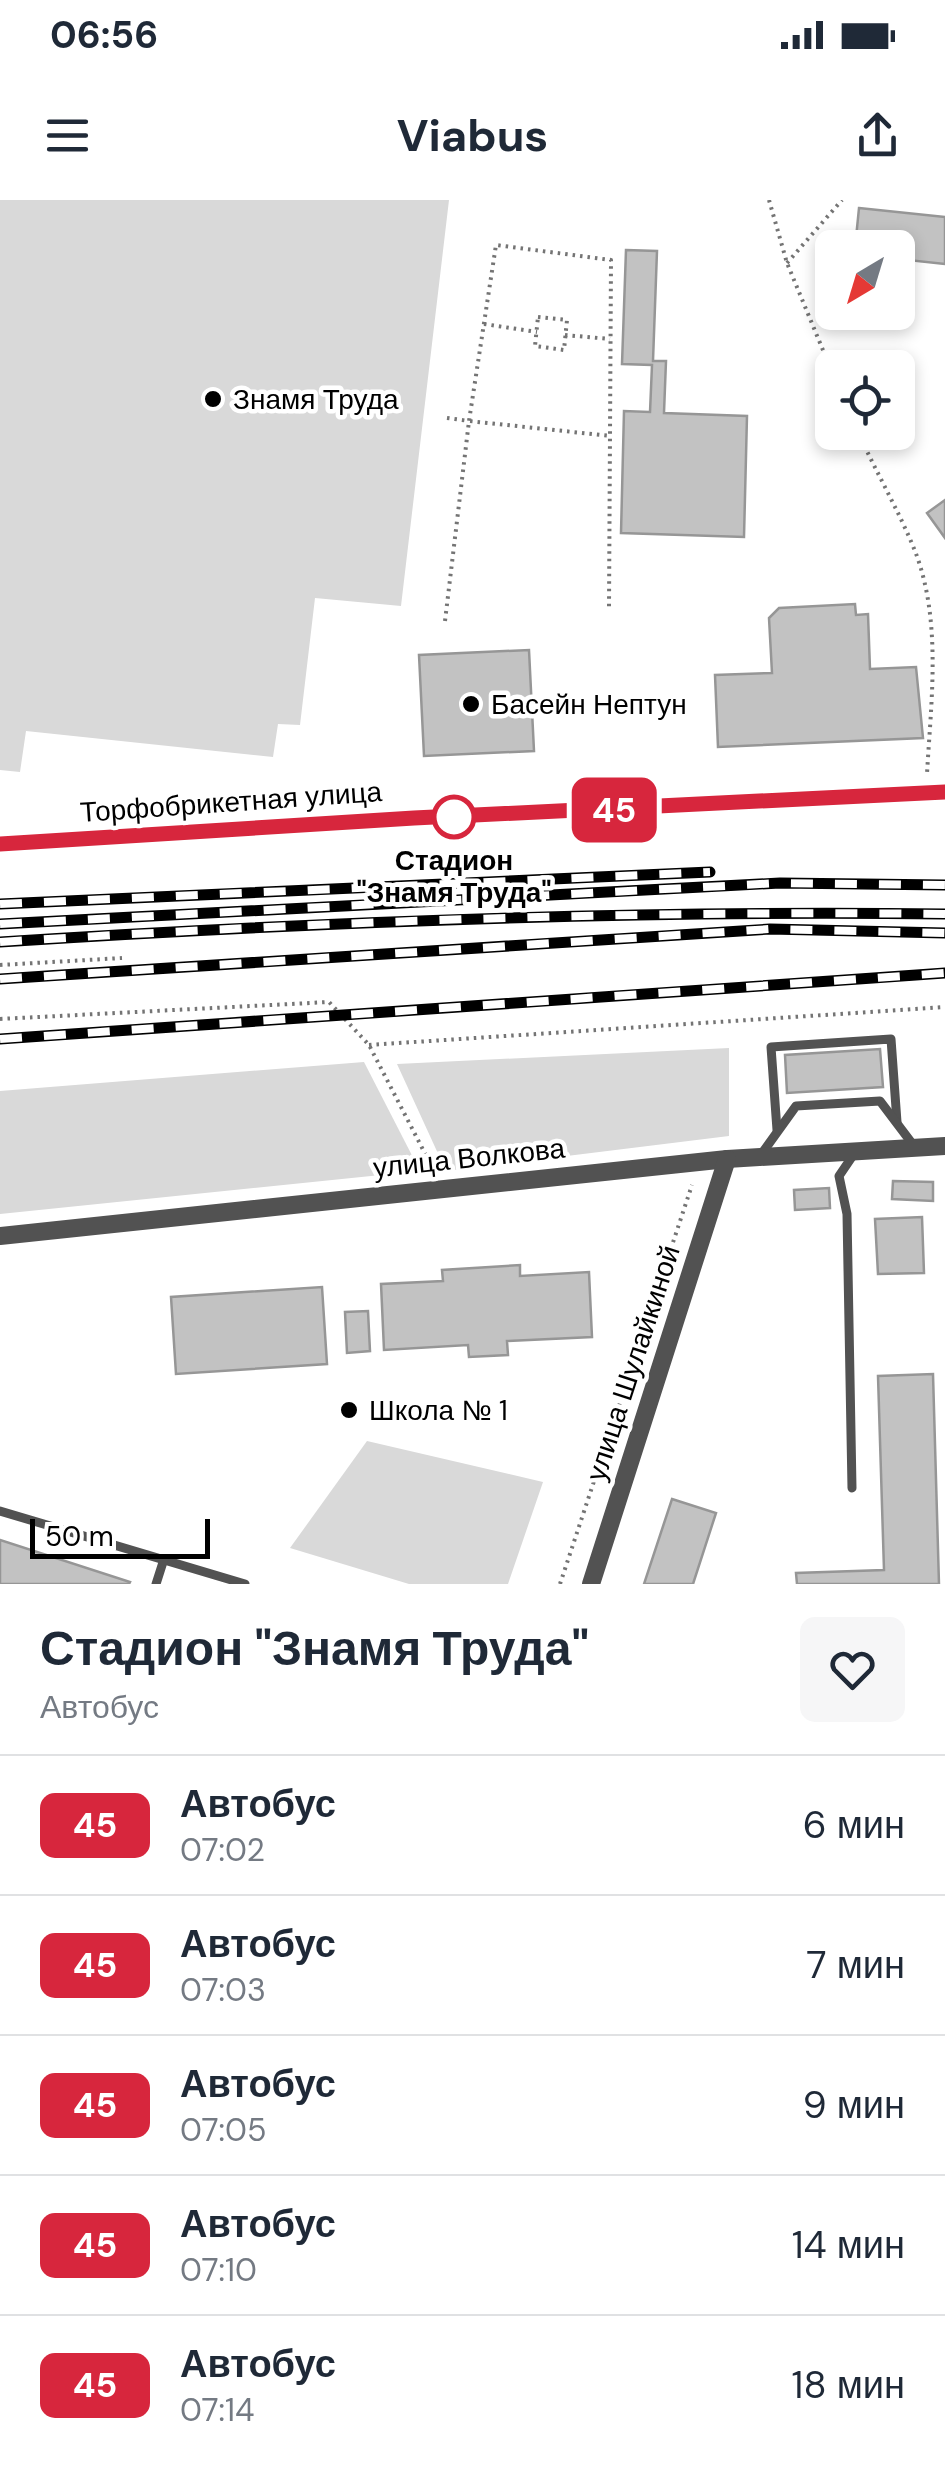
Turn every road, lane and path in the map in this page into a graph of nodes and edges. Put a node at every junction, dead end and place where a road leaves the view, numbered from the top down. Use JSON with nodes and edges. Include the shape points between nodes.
{"nodes":[{"id":1,"x":769,"y":200,"type":"edge"},
{"id":2,"x":842,"y":200,"type":"edge"},
{"id":3,"x":787,"y":263,"type":"junction"},
{"id":4,"x":484,"y":324,"type":"junction"},
{"id":5,"x":537,"y":332,"type":"junction"},
{"id":6,"x":565,"y":335,"type":"junction"},
{"id":7,"x":610,"y":340,"type":"junction"},
{"id":8,"x":823,"y":350,"type":"edge"},
{"id":9,"x":447,"y":418,"type":"dead end"},
{"id":10,"x":468,"y":422,"type":"junction"},
{"id":11,"x":611,"y":436,"type":"junction"},
{"id":12,"x":867,"y":450,"type":"edge"},
{"id":13,"x":608,"y":607,"type":"dead end"},
{"id":14,"x":445,"y":621,"type":"dead end"},
{"id":15,"x":945,"y":792,"type":"edge"},
{"id":16,"x":926,"y":794,"type":"junction"},
{"id":17,"x":0,"y":844,"type":"edge"},
{"id":18,"x":122,"y":958,"type":"dead end"},
{"id":19,"x":0,"y":965,"type":"edge"},
{"id":20,"x":945,"y":1007,"type":"edge"},
{"id":21,"x":0,"y":1019,"type":"edge"},
{"id":22,"x":369,"y":1045,"type":"junction"},
{"id":23,"x":871,"y":1088,"type":"dead end"},
{"id":24,"x":849,"y":1089,"type":"dead end"},
{"id":25,"x":825,"y":1090,"type":"dead end"},
{"id":26,"x":805,"y":1092,"type":"dead end"},
{"id":27,"x":872,"y":1101,"type":"junction"},
{"id":28,"x":850,"y":1102,"type":"junction"},
{"id":29,"x":826,"y":1104,"type":"junction"},
{"id":30,"x":806,"y":1105,"type":"junction"},
{"id":31,"x":897,"y":1122,"type":"junction"},
{"id":32,"x":777,"y":1130,"type":"junction"},
{"id":33,"x":914,"y":1146,"type":"junction"},
{"id":34,"x":945,"y":1146,"type":"edge"},
{"id":35,"x":858,"y":1149,"type":"junction"},
{"id":36,"x":760,"y":1156,"type":"junction"},
{"id":37,"x":726,"y":1159,"type":"junction"},
{"id":38,"x":700,"y":1162,"type":"junction"},
{"id":39,"x":443,"y":1189,"type":"junction"},
{"id":40,"x":0,"y":1236,"type":"edge"},
{"id":41,"x":852,"y":1488,"type":"dead end"},
{"id":42,"x":0,"y":1511,"type":"edge"},
{"id":43,"x":164,"y":1558,"type":"junction"},
{"id":44,"x":156,"y":1584,"type":"edge"},
{"id":45,"x":245,"y":1584,"type":"edge"},
{"id":46,"x":560,"y":1584,"type":"edge"},
{"id":47,"x":591,"y":1584,"type":"edge"}],
"edges":[{"from":1,"to":3,"type":"path"},
{"from":2,"to":3,"type":"path"},
{"from":3,"to":8,"type":"path"},
{"from":4,"to":5,"type":"path"},
{"from":4,"to":7,"type":"path","via":[[496,245],[554,252],[611,260]]},
{"from":4,"to":10,"type":"path"},
{"from":5,"to":6,"type":"path","via":[[538,317],[566,320]]},
{"from":5,"to":6,"type":"path","via":[[535,346],[564,350]]},
{"from":6,"to":7,"type":"path"},
{"from":7,"to":11,"type":"path"},
{"from":9,"to":10,"type":"path"},
{"from":10,"to":11,"type":"path"},
{"from":10,"to":14,"type":"path"},
{"from":11,"to":13,"type":"path"},
{"from":12,"to":16,"type":"path","via":[[916,553],[928,609],[933,665]]},
{"from":15,"to":16,"type":"street","name":"Торфобрикетная улица"},
{"from":16,"to":17,"type":"street","name":"Торфобрикетная улица"},
{"from":18,"to":19,"type":"path"},
{"from":20,"to":22,"type":"path"},
{"from":21,"to":22,"type":"path","via":[[330,1002]]},
{"from":22,"to":39,"type":"path"},
{"from":23,"to":27,"type":"lane"},
{"from":24,"to":28,"type":"lane"},
{"from":25,"to":29,"type":"lane"},
{"from":26,"to":30,"type":"lane"},
{"from":27,"to":28,"type":"lane"},
{"from":27,"to":31,"type":"lane","via":[[880,1101]]},
{"from":28,"to":29,"type":"lane"},
{"from":29,"to":30,"type":"lane"},
{"from":30,"to":32,"type":"lane","via":[[796,1106]]},
{"from":31,"to":32,"type":"lane","via":[[891,1039],[802,1050],[771,1047]]},
{"from":31,"to":33,"type":"lane"},
{"from":32,"to":36,"type":"lane"},
{"from":33,"to":34,"type":"street","name":"улица Волкова"},
{"from":33,"to":35,"type":"street","name":"улица Волкова"},
{"from":35,"to":36,"type":"street","name":"улица Волкова"},
{"from":35,"to":41,"type":"lane","via":[[840,1176],[847,1214]]},
{"from":36,"to":37,"type":"street","name":"улица Волкова"},
{"from":37,"to":38,"type":"street","name":"улица Волкова"},
{"from":37,"to":47,"type":"street","name":"улица Шулайкиной"},
{"from":38,"to":39,"type":"street","name":"улица Волкова"},
{"from":38,"to":46,"type":"path"},
{"from":39,"to":40,"type":"street","name":"улица Волкова"},
{"from":42,"to":43,"type":"lane"},
{"from":43,"to":44,"type":"lane"},
{"from":43,"to":45,"type":"lane"}]}
